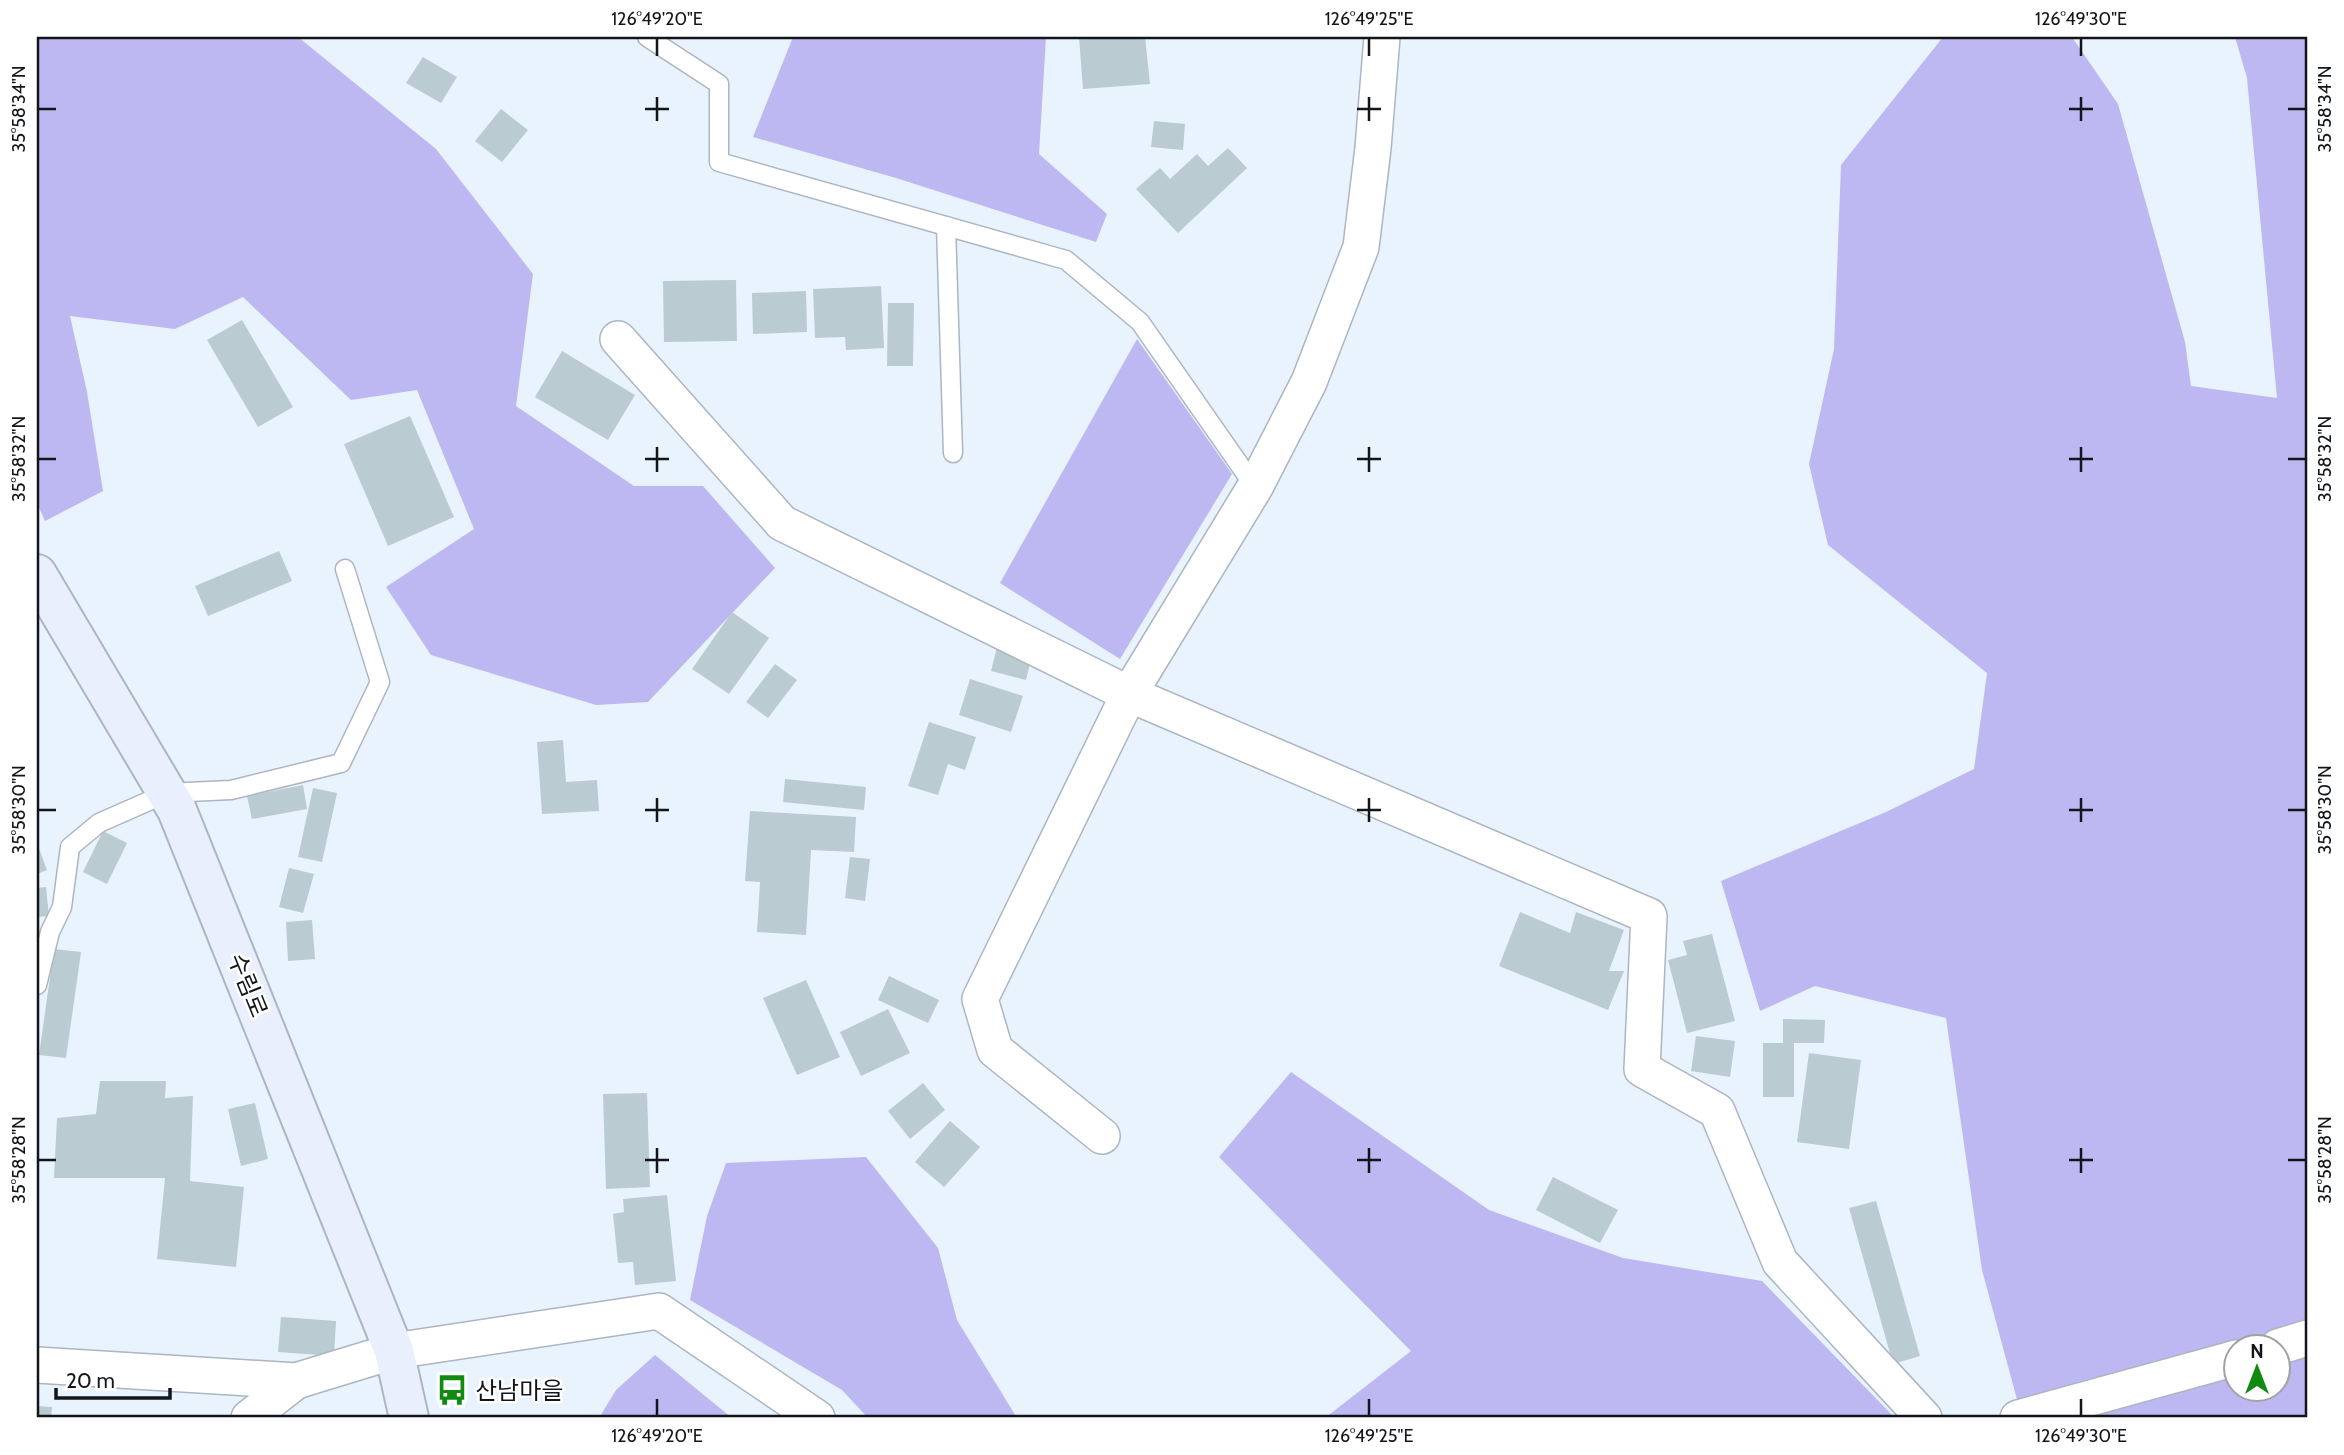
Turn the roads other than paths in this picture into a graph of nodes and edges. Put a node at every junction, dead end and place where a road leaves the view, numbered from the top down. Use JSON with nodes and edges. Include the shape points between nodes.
{"nodes":[{"id":1,"x":648,"y":37,"type":"edge"},
{"id":2,"x":1382,"y":37,"type":"edge"},
{"id":3,"x":946,"y":226,"type":"junction"},
{"id":4,"x":618,"y":339,"type":"dead end"},
{"id":5,"x":953,"y":453,"type":"dead end"},
{"id":6,"x":1255,"y":487,"type":"junction"},
{"id":7,"x":345,"y":569,"type":"dead end"},
{"id":8,"x":37,"y":574,"type":"edge"},
{"id":9,"x":1129,"y":694,"type":"junction"},
{"id":10,"x":167,"y":793,"type":"junction"},
{"id":11,"x":37,"y":985,"type":"edge"},
{"id":12,"x":1102,"y":1136,"type":"dead end"},
{"id":13,"x":394,"y":1351,"type":"junction"},
{"id":14,"x":2222,"y":1362,"type":"edge"},
{"id":15,"x":37,"y":1365,"type":"edge"},
{"id":16,"x":296,"y":1381,"type":"junction"},
{"id":17,"x":249,"y":1418,"type":"edge"},
{"id":18,"x":409,"y":1418,"type":"edge"},
{"id":19,"x":817,"y":1418,"type":"edge"},
{"id":20,"x":1924,"y":1418,"type":"edge"},
{"id":21,"x":2018,"y":1418,"type":"edge"}],
"edges":[{"from":1,"to":3,"type":"lane","via":[[719,85],[719,162]]},
{"from":2,"to":6,"type":"street","via":[[1361,247],[1309,382]]},
{"from":3,"to":5,"type":"lane"},
{"from":3,"to":6,"type":"lane","via":[[1066,260],[1130,313]]},
{"from":4,"to":9,"type":"street","via":[[782,523]]},
{"from":6,"to":9,"type":"street"},
{"from":7,"to":10,"type":"lane","via":[[380,682],[341,763],[231,790]]},
{"from":8,"to":10,"type":"main road","name":"수림로"},
{"from":9,"to":12,"type":"street","via":[[980,999],[995,1050]]},
{"from":9,"to":20,"type":"street","via":[[1649,916],[1642,1069],[1717,1111],[1780,1262]]},
{"from":10,"to":11,"type":"lane","via":[[99,822],[70,847],[62,907],[50,932]]},
{"from":10,"to":13,"type":"main road","name":"수림로"},
{"from":13,"to":16,"type":"street"},
{"from":13,"to":18,"type":"main road","name":"수림로"},
{"from":13,"to":19,"type":"street","via":[[659,1311]]},
{"from":14,"to":21,"type":"street"},
{"from":15,"to":16,"type":"street"},
{"from":16,"to":17,"type":"street"}]}
